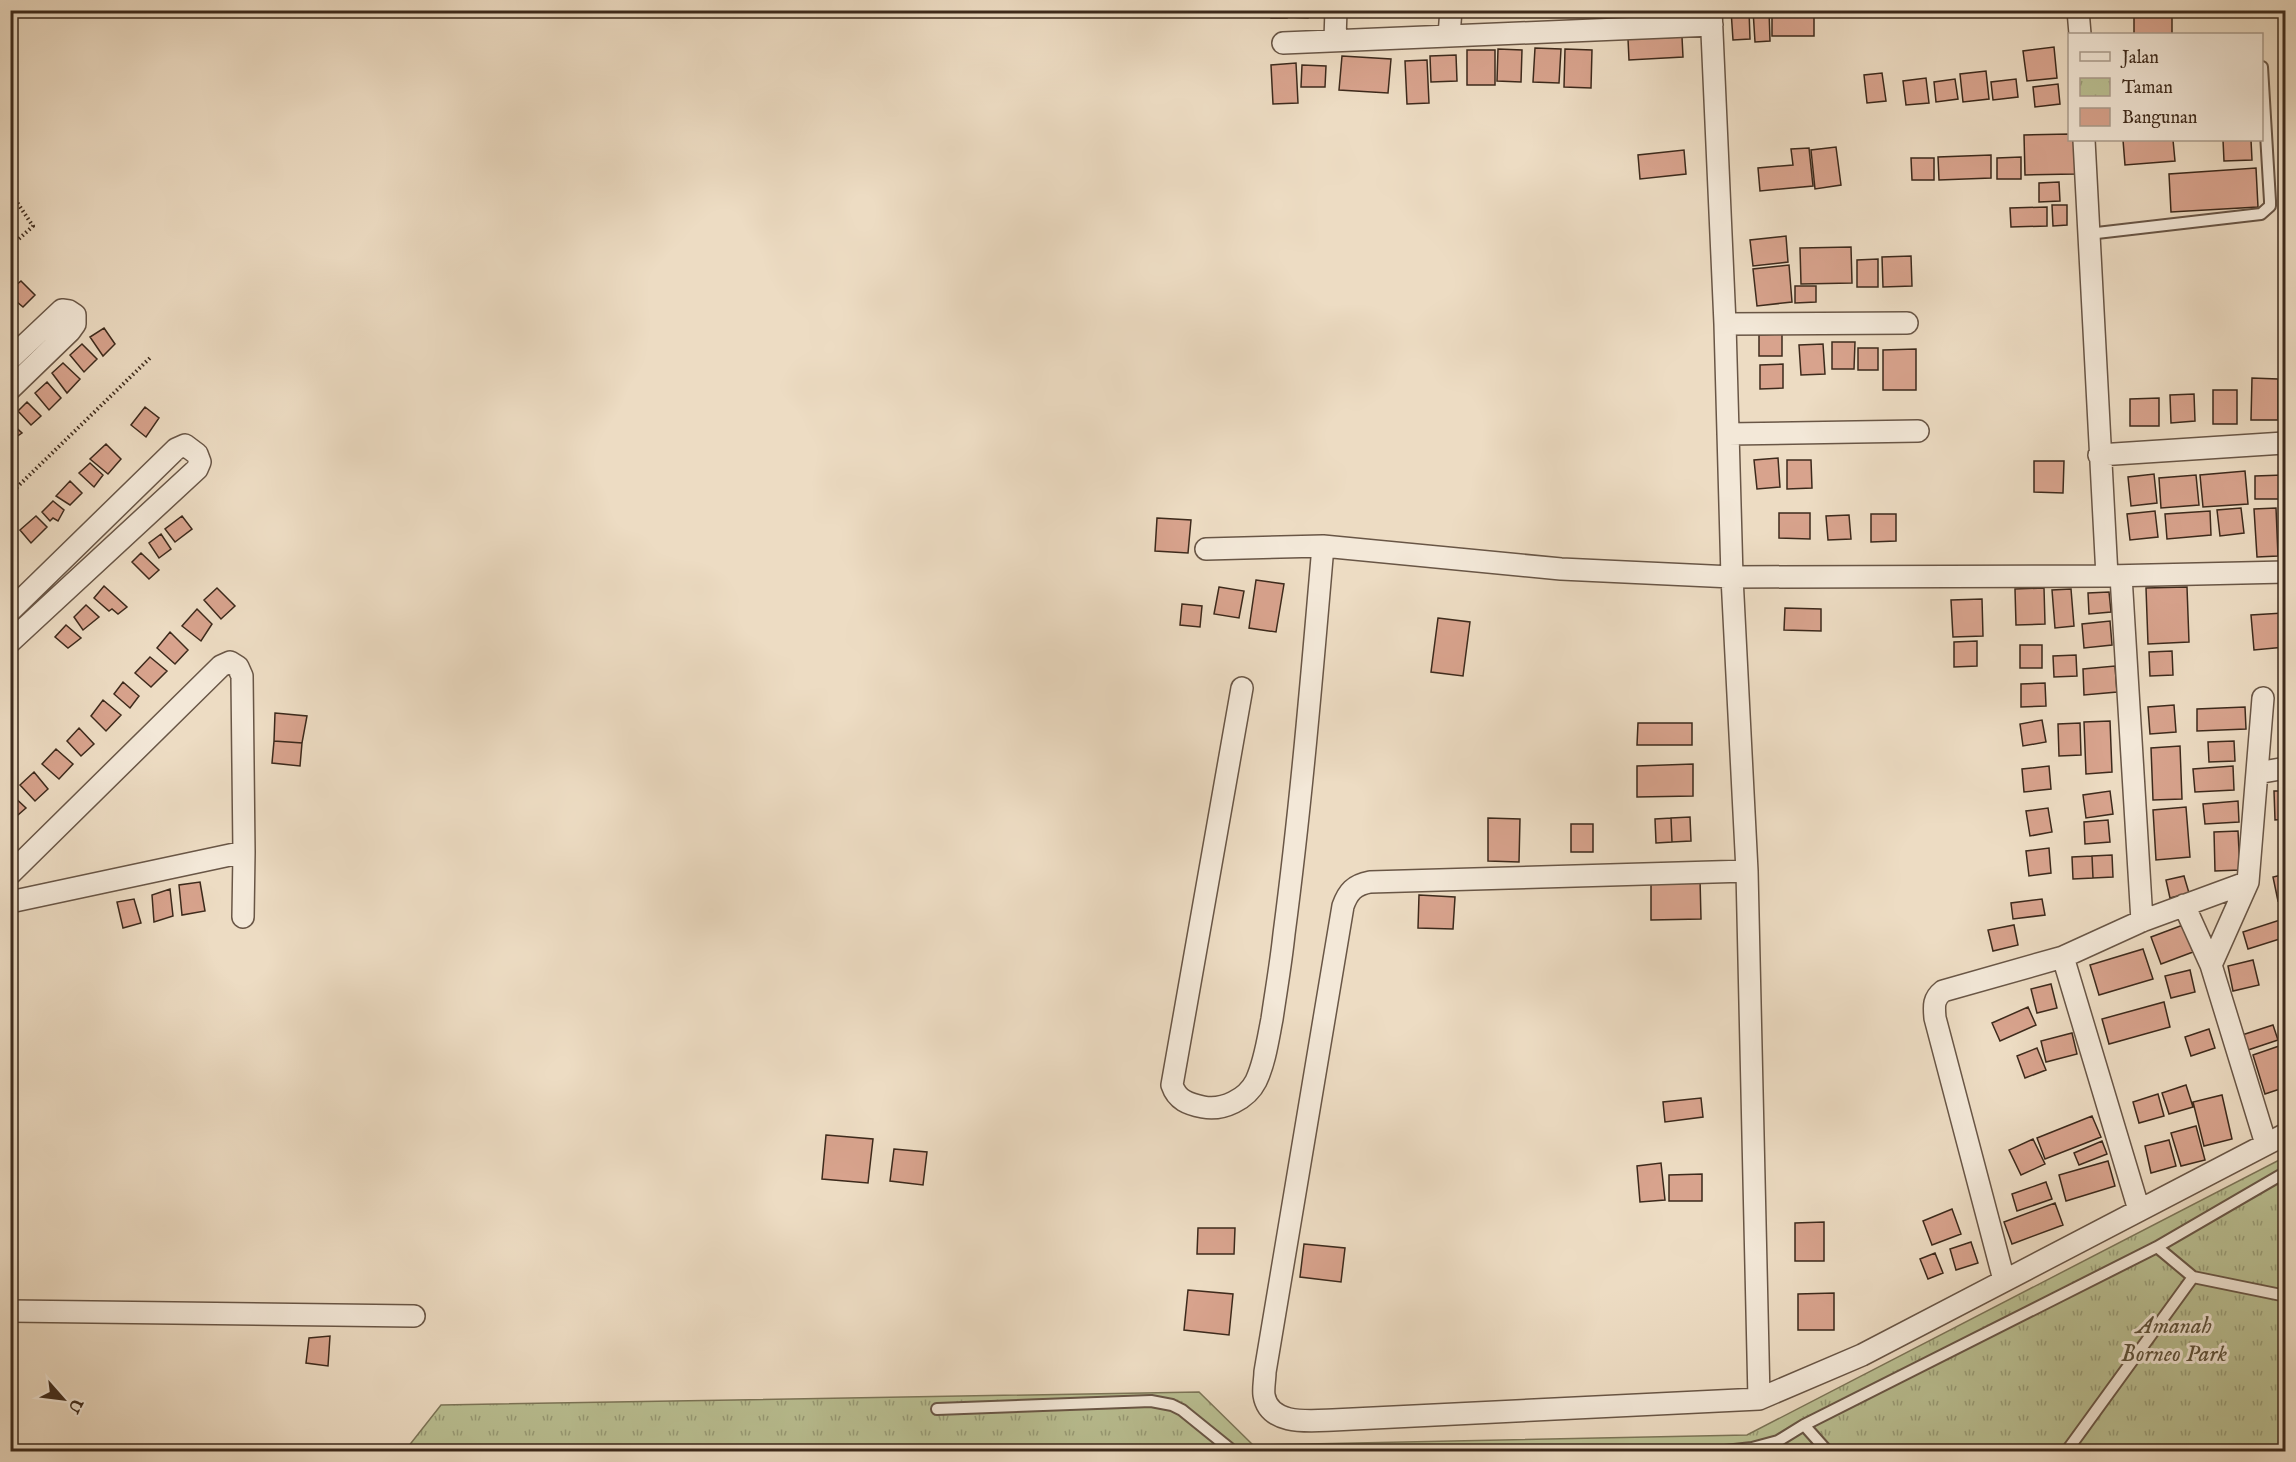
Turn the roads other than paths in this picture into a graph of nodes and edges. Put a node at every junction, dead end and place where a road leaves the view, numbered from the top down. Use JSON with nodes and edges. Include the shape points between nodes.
{"nodes":[{"id":1,"x":1336,"y":10,"type":"edge"},
{"id":2,"x":1451,"y":10,"type":"edge"},
{"id":3,"x":2078,"y":10,"type":"edge"},
{"id":4,"x":1712,"y":18,"type":"edge"},
{"id":5,"x":1572,"y":20,"type":"edge"},
{"id":6,"x":2079,"y":33,"type":"edge"},
{"id":7,"x":1449,"y":35,"type":"junction"},
{"id":8,"x":1335,"y":39,"type":"junction"},
{"id":9,"x":1283,"y":43,"type":"dead end"},
{"id":10,"x":2263,"y":84,"type":"edge"},
{"id":11,"x":2084,"y":141,"type":"edge"},
{"id":12,"x":2088,"y":234,"type":"junction"},
{"id":13,"x":1907,"y":323,"type":"dead end"},
{"id":14,"x":1725,"y":324,"type":"junction"},
{"id":15,"x":10,"y":359,"type":"edge"},
{"id":16,"x":10,"y":389,"type":"edge"},
{"id":17,"x":1918,"y":431,"type":"dead end"},
{"id":18,"x":1728,"y":434,"type":"junction"},
{"id":19,"x":2284,"y":443,"type":"dead end"},
{"id":20,"x":2099,"y":455,"type":"junction"},
{"id":21,"x":1323,"y":546,"type":"junction"},
{"id":22,"x":1206,"y":549,"type":"dead end"},
{"id":23,"x":2286,"y":572,"type":"edge"},
{"id":24,"x":2114,"y":576,"type":"junction"},
{"id":25,"x":1732,"y":578,"type":"junction"},
{"id":26,"x":10,"y":611,"type":"edge"},
{"id":27,"x":10,"y":642,"type":"edge"},
{"id":28,"x":1242,"y":688,"type":"dead end"},
{"id":29,"x":2264,"y":698,"type":"dead end"},
{"id":30,"x":2286,"y":768,"type":"edge"},
{"id":31,"x":2257,"y":773,"type":"junction"},
{"id":32,"x":244,"y":852,"type":"junction"},
{"id":33,"x":1747,"y":871,"type":"junction"},
{"id":34,"x":10,"y":874,"type":"edge"},
{"id":35,"x":2248,"y":882,"type":"junction"},
{"id":36,"x":10,"y":902,"type":"edge"},
{"id":37,"x":2184,"y":905,"type":"junction"},
{"id":38,"x":243,"y":917,"type":"dead end"},
{"id":39,"x":2142,"y":921,"type":"junction"},
{"id":40,"x":2063,"y":957,"type":"junction"},
{"id":41,"x":2211,"y":965,"type":"junction"},
{"id":42,"x":2286,"y":1134,"type":"edge"},
{"id":43,"x":2266,"y":1144,"type":"junction"},
{"id":44,"x":2286,"y":1172,"type":"edge"},
{"id":45,"x":2139,"y":1210,"type":"junction"},
{"id":46,"x":2157,"y":1247,"type":"junction"},
{"id":47,"x":2193,"y":1277,"type":"junction"},
{"id":48,"x":2004,"y":1280,"type":"junction"},
{"id":49,"x":2286,"y":1296,"type":"edge"},
{"id":50,"x":10,"y":1311,"type":"edge"},
{"id":51,"x":414,"y":1316,"type":"dead end"},
{"id":52,"x":1759,"y":1400,"type":"junction"},
{"id":53,"x":937,"y":1409,"type":"dead end"},
{"id":54,"x":1804,"y":1425,"type":"junction"},
{"id":55,"x":1599,"y":1451,"type":"edge"},
{"id":56,"x":1234,"y":1452,"type":"edge"},
{"id":57,"x":1593,"y":1452,"type":"edge"},
{"id":58,"x":1641,"y":1452,"type":"edge"},
{"id":59,"x":1716,"y":1452,"type":"edge"},
{"id":60,"x":1828,"y":1452,"type":"edge"},
{"id":61,"x":2066,"y":1452,"type":"edge"}],
"edges":[{"from":1,"to":8,"type":"street"},
{"from":2,"to":7,"type":"street"},
{"from":3,"to":6,"type":"street"},
{"from":4,"to":5,"type":"street"},
{"from":4,"to":14,"type":"street"},
{"from":5,"to":7,"type":"street"},
{"from":7,"to":8,"type":"street"},
{"from":8,"to":9,"type":"street"},
{"from":10,"to":12,"type":"lane","via":[[2270,201],[2267,209],[2261,214]]},
{"from":11,"to":12,"type":"street"},
{"from":12,"to":20,"type":"street"},
{"from":13,"to":14,"type":"street"},
{"from":14,"to":18,"type":"street"},
{"from":15,"to":16,"type":"street","via":[[62,310],[75,315],[70,331]]},
{"from":17,"to":18,"type":"street"},
{"from":18,"to":25,"type":"street"},
{"from":19,"to":20,"type":"street"},
{"from":20,"to":24,"type":"street"},
{"from":21,"to":22,"type":"street"},
{"from":21,"to":25,"type":"street","via":[[1561,569]]},
{"from":21,"to":28,"type":"street","via":[[1291,885],[1267,1047],[1256,1082],[1239,1100],[1223,1107],[1206,1107],[1176,1096],[1172,1085]]},
{"from":23,"to":24,"type":"street"},
{"from":24,"to":25,"type":"street"},
{"from":24,"to":39,"type":"street"},
{"from":25,"to":33,"type":"street"},
{"from":26,"to":27,"type":"street","via":[[176,449],[185,445],[197,454],[197,469]]},
{"from":29,"to":31,"type":"street"},
{"from":30,"to":31,"type":"street"},
{"from":31,"to":35,"type":"street"},
{"from":32,"to":34,"type":"street","via":[[242,676],[238,667],[226,662]]},
{"from":32,"to":36,"type":"street"},
{"from":32,"to":38,"type":"street"},
{"from":33,"to":52,"type":"street"},
{"from":33,"to":52,"type":"street","via":[[1370,882],[1357,884],[1347,894],[1264,1394],[1275,1412],[1300,1421]]},
{"from":35,"to":37,"type":"street"},
{"from":35,"to":41,"type":"street"},
{"from":37,"to":39,"type":"street"},
{"from":37,"to":41,"type":"street"},
{"from":39,"to":40,"type":"street"},
{"from":40,"to":45,"type":"street"},
{"from":40,"to":48,"type":"street","via":[[1943,991],[1934,1004]]},
{"from":41,"to":43,"type":"street"},
{"from":42,"to":43,"type":"street"},
{"from":43,"to":45,"type":"street"},
{"from":44,"to":46,"type":"lane"},
{"from":45,"to":48,"type":"street"},
{"from":46,"to":47,"type":"lane"},
{"from":46,"to":54,"type":"lane"},
{"from":47,"to":49,"type":"lane"},
{"from":47,"to":61,"type":"lane"},
{"from":48,"to":52,"type":"street","via":[[1862,1355]]},
{"from":50,"to":51,"type":"street"},
{"from":53,"to":56,"type":"lane","via":[[1150,1401],[1182,1410]]},
{"from":54,"to":59,"type":"lane","via":[[1778,1441]]},
{"from":54,"to":60,"type":"lane"},
{"from":55,"to":57,"type":"lane"},
{"from":55,"to":58,"type":"lane"}]}
